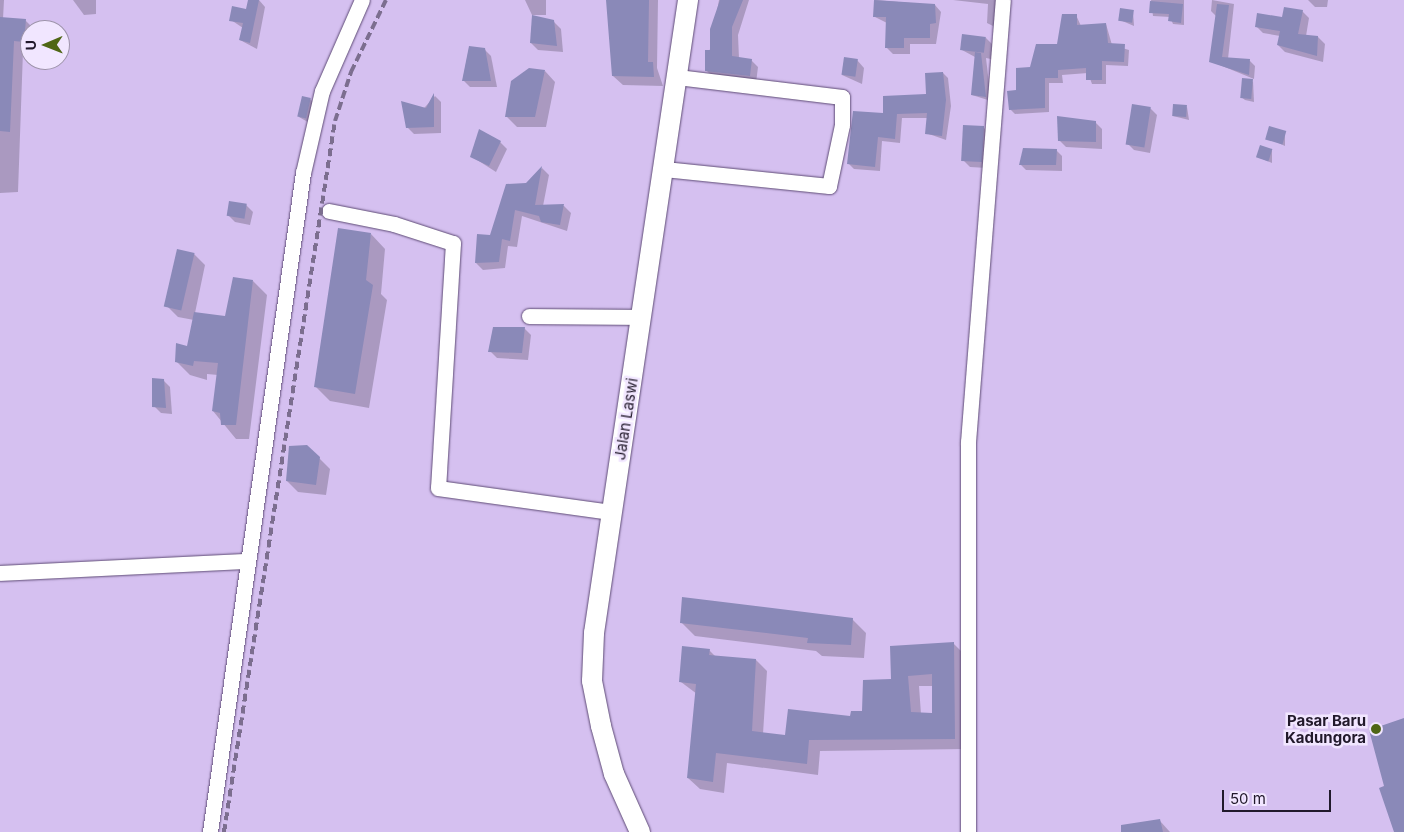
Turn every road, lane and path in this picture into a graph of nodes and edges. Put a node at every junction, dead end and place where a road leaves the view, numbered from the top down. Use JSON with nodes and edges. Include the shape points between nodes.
{"nodes":[{"id":1,"x":362,"y":0,"type":"edge"},
{"id":2,"x":688,"y":0,"type":"edge"},
{"id":3,"x":1003,"y":0,"type":"edge"},
{"id":4,"x":677,"y":77,"type":"junction"},
{"id":5,"x":664,"y":169,"type":"junction"},
{"id":6,"x":329,"y":211,"type":"dead end"},
{"id":7,"x":529,"y":316,"type":"dead end"},
{"id":8,"x":642,"y":317,"type":"junction"},
{"id":9,"x":612,"y":512,"type":"junction"},
{"id":10,"x":247,"y":560,"type":"junction"},
{"id":11,"x":0,"y":573,"type":"edge"},
{"id":12,"x":210,"y":832,"type":"edge"},
{"id":13,"x":640,"y":832,"type":"edge"},
{"id":14,"x":968,"y":832,"type":"edge"}],
"edges":[{"from":1,"to":10,"type":"street","via":[[334,56],[310,132]]},
{"from":2,"to":4,"type":"street","name":"Jalan Laswi"},
{"from":3,"to":14,"type":"street","via":[[968,442]]},
{"from":4,"to":5,"type":"street","name":"Jalan Laswi"},
{"from":4,"to":5,"type":"street","via":[[842,97],[841,134],[829,186]]},
{"from":5,"to":8,"type":"street","name":"Jalan Laswi"},
{"from":6,"to":9,"type":"street","via":[[394,224],[453,243],[438,488]]},
{"from":7,"to":8,"type":"street"},
{"from":8,"to":9,"type":"street","name":"Jalan Laswi"},
{"from":9,"to":13,"type":"street","name":"Jalan Laswi","via":[[594,633],[592,681],[614,774]]},
{"from":10,"to":11,"type":"street"},
{"from":10,"to":12,"type":"street"}]}
